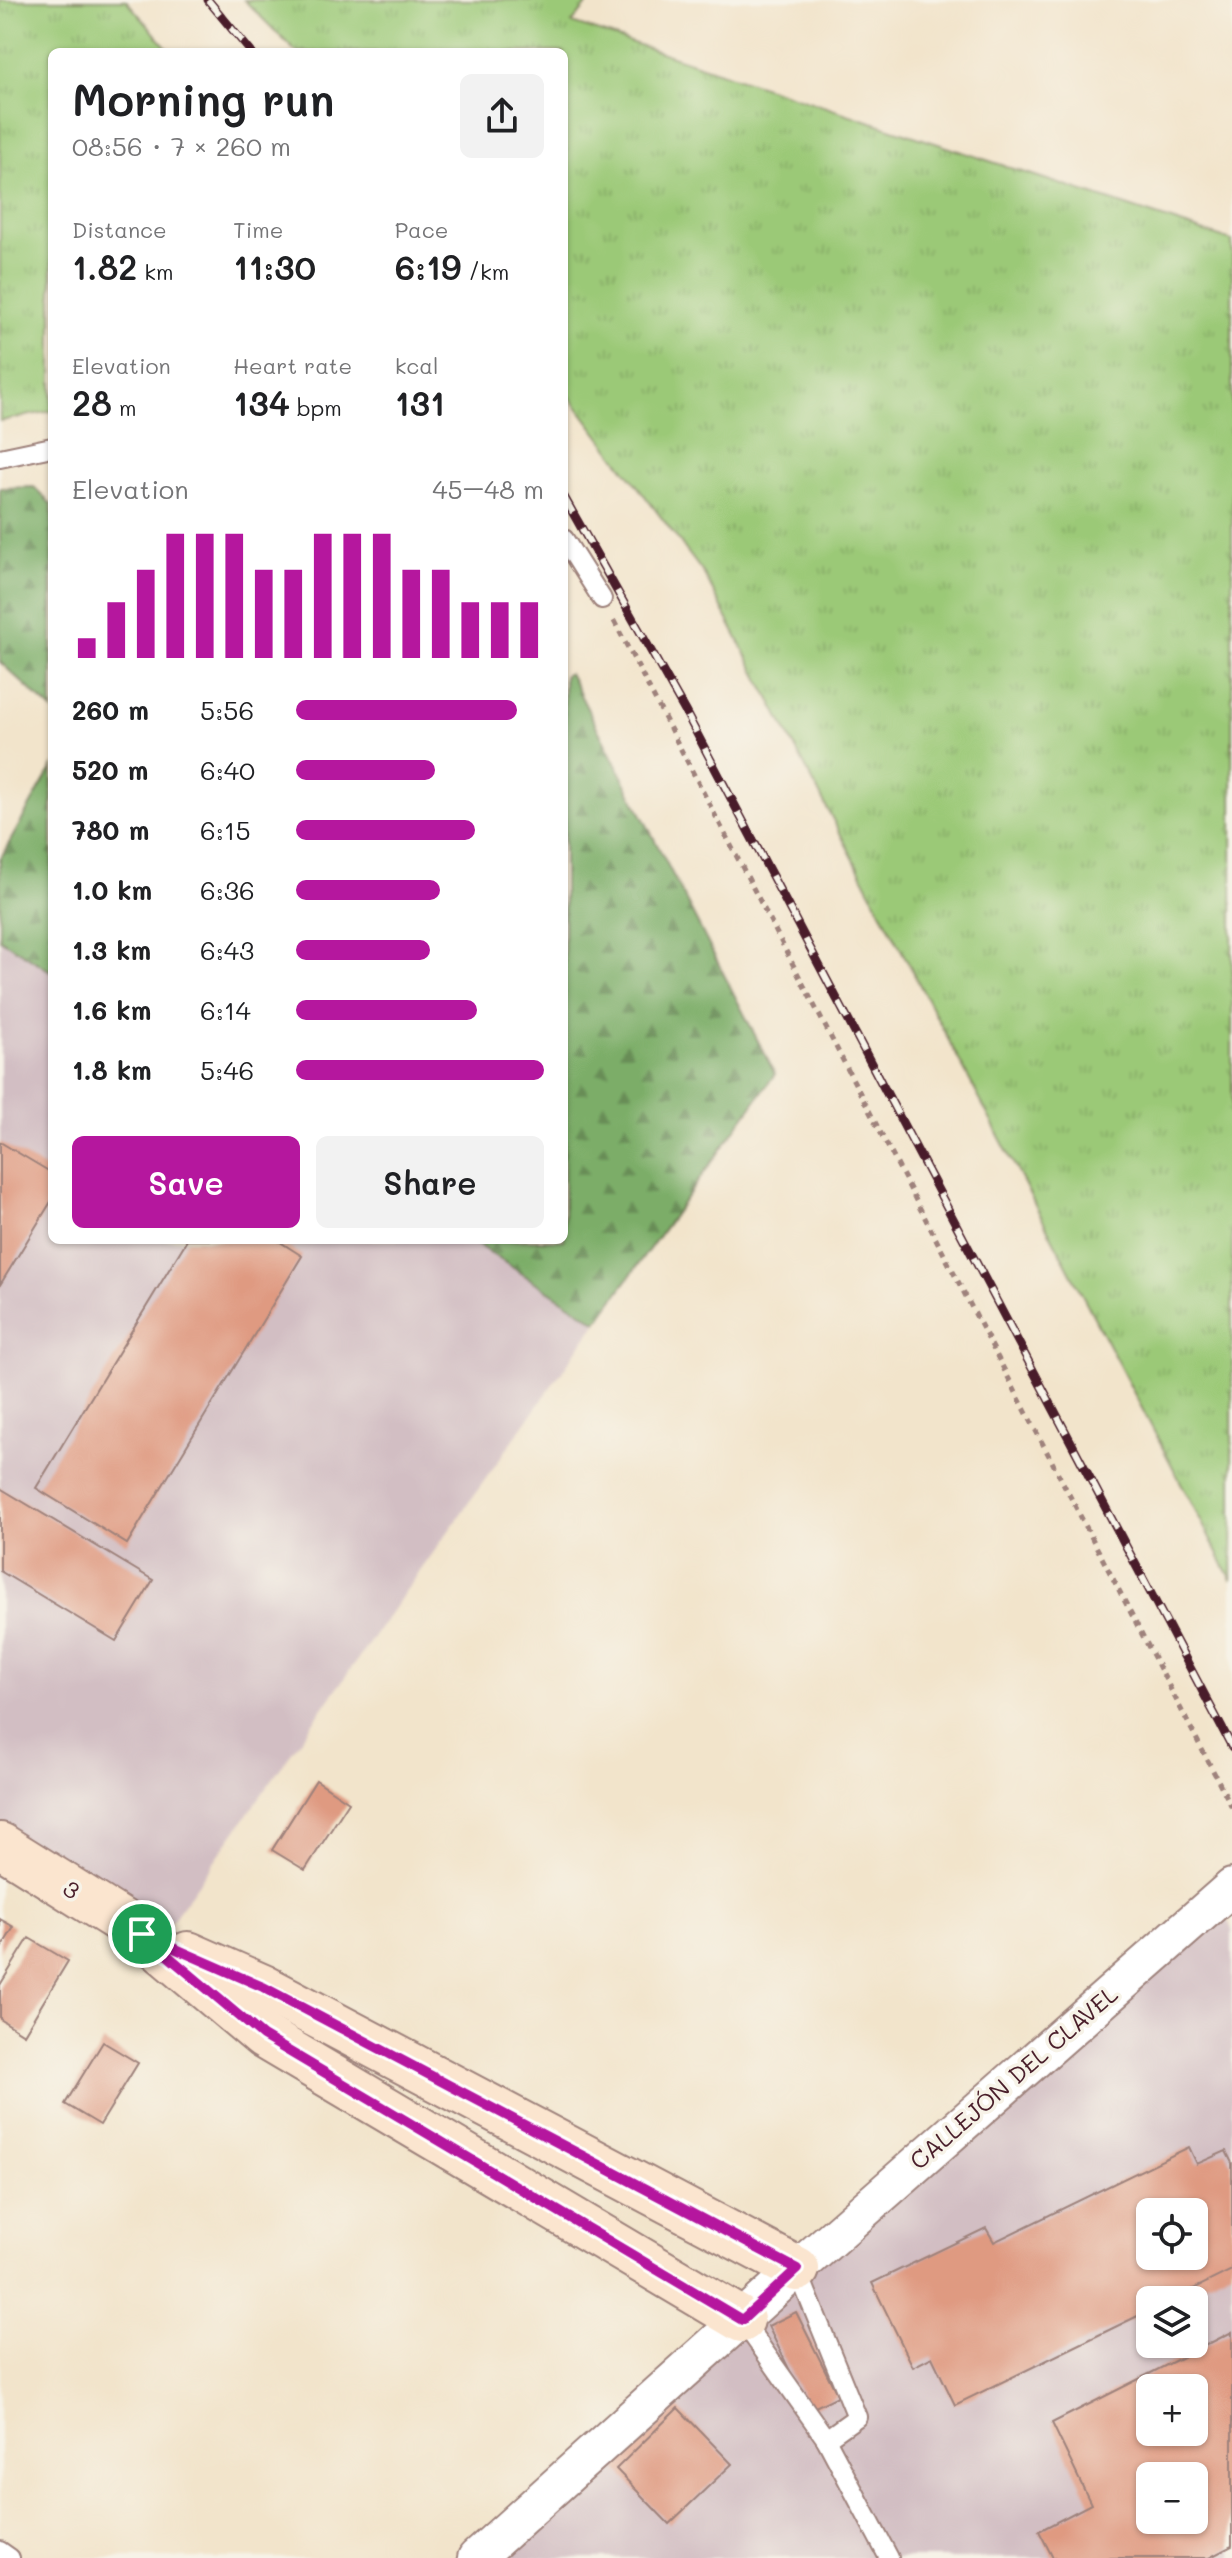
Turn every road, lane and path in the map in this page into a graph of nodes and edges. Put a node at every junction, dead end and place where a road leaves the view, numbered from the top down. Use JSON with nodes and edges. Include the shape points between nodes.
{"nodes":[{"id":1,"x":48,"y":448,"type":"edge"},
{"id":2,"x":0,"y":458,"type":"edge"},
{"id":3,"x":568,"y":545,"type":"edge"},
{"id":4,"x":602,"y":599,"type":"joint"},
{"id":5,"x":1232,"y":1807,"type":"edge"},
{"id":6,"x":0,"y":1845,"type":"edge"},
{"id":7,"x":1232,"y":1887,"type":"edge"},
{"id":8,"x":142,"y":1934,"type":"junction"},
{"id":9,"x":797,"y":2269,"type":"junction"},
{"id":10,"x":742,"y":2320,"type":"junction"},
{"id":11,"x":826,"y":2439,"type":"junction"},
{"id":12,"x":0,"y":2551,"type":"edge"},
{"id":13,"x":10,"y":2558,"type":"edge"},
{"id":14,"x":476,"y":2558,"type":"edge"},
{"id":15,"x":889,"y":2558,"type":"edge"}],
"edges":[{"from":1,"to":2,"type":"lane"},
{"from":3,"to":4,"type":"lane"},
{"from":4,"to":5,"type":"path"},
{"from":6,"to":8,"type":"street","name":"3"},
{"from":7,"to":9,"type":"street","name":"CALLEJÓN DEL CLAVEL"},
{"from":8,"to":9,"type":"street","name":"3","via":[[263,1987]]},
{"from":8,"to":10,"type":"street","name":"3","via":[[263,2036]]},
{"from":9,"to":10,"type":"street","name":"CALLEJÓN DEL CLAVEL"},
{"from":9,"to":11,"type":"lane","via":[[857,2417]]},
{"from":10,"to":11,"type":"lane"},
{"from":10,"to":14,"type":"street"},
{"from":11,"to":15,"type":"lane"},
{"from":12,"to":13,"type":"lane"}]}
